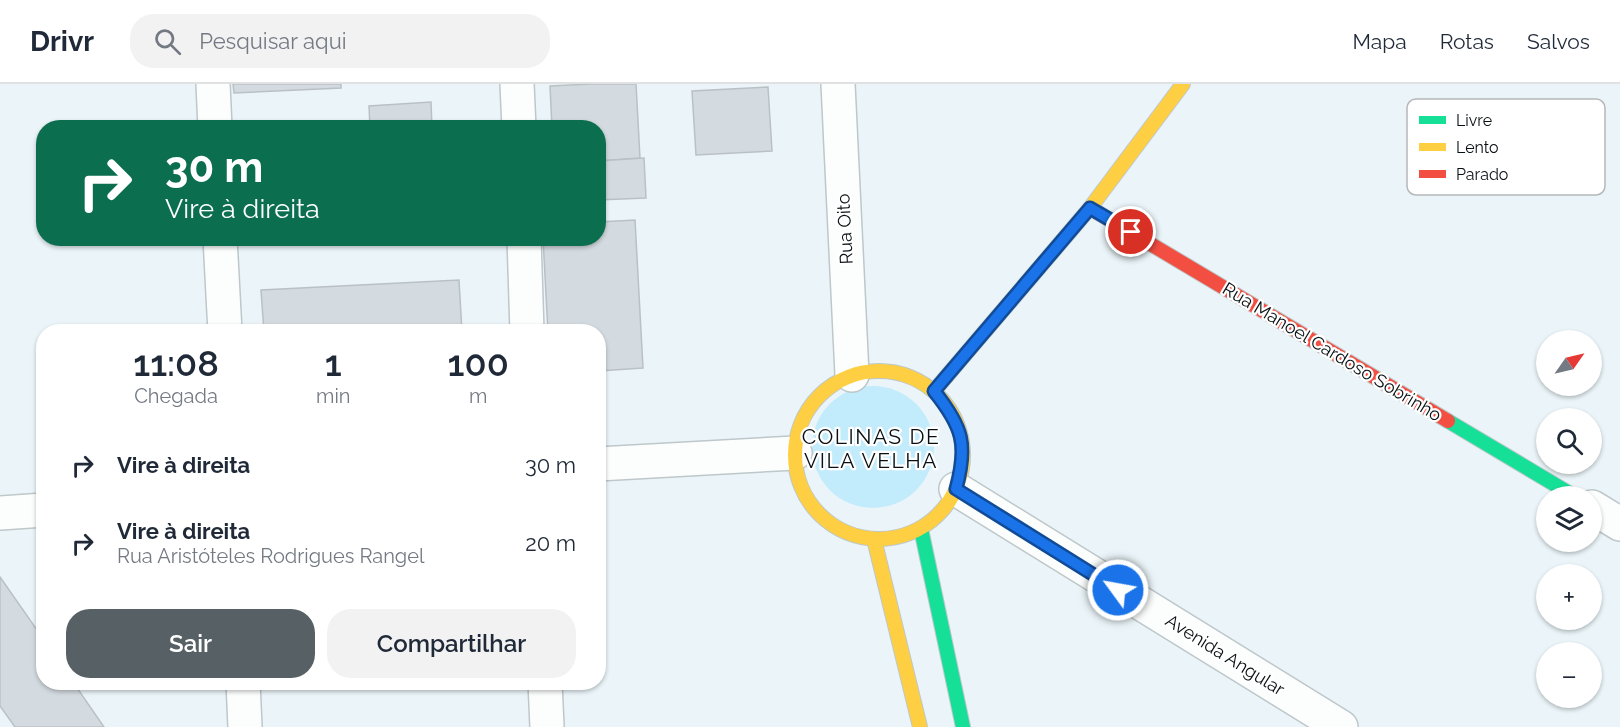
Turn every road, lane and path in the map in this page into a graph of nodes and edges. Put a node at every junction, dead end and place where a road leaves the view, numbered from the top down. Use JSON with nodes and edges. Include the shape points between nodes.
{"nodes":[{"id":1,"x":213,"y":84,"type":"edge"},
{"id":2,"x":517,"y":84,"type":"edge"},
{"id":3,"x":838,"y":84,"type":"edge"},
{"id":4,"x":1178,"y":86,"type":"edge"},
{"id":5,"x":215,"y":120,"type":"edge"},
{"id":6,"x":519,"y":120,"type":"edge"},
{"id":7,"x":1090,"y":208,"type":"junction"},
{"id":8,"x":220,"y":246,"type":"edge"},
{"id":9,"x":524,"y":246,"type":"edge"},
{"id":10,"x":225,"y":324,"type":"edge"},
{"id":11,"x":527,"y":324,"type":"edge"},
{"id":12,"x":852,"y":375,"type":"junction"},
{"id":13,"x":934,"y":391,"type":"junction"},
{"id":14,"x":795,"y":453,"type":"junction"},
{"id":15,"x":606,"y":464,"type":"edge"},
{"id":16,"x":1557,"y":486,"type":"edge"},
{"id":17,"x":956,"y":489,"type":"junction"},
{"id":18,"x":36,"y":511,"type":"edge"},
{"id":19,"x":0,"y":513,"type":"edge"},
{"id":20,"x":1602,"y":513,"type":"edge"},
{"id":21,"x":1620,"y":524,"type":"edge"},
{"id":22,"x":921,"y":529,"type":"junction"},
{"id":23,"x":874,"y":540,"type":"junction"},
{"id":24,"x":244,"y":690,"type":"edge"},
{"id":25,"x":545,"y":690,"type":"edge"},
{"id":26,"x":246,"y":727,"type":"edge"},
{"id":27,"x":547,"y":727,"type":"edge"},
{"id":28,"x":920,"y":727,"type":"edge"},
{"id":29,"x":963,"y":727,"type":"edge"},
{"id":30,"x":1341,"y":727,"type":"edge"}],
"edges":[{"from":1,"to":5,"type":"street"},
{"from":2,"to":6,"type":"street"},
{"from":3,"to":12,"type":"street","name":"Rua Oito"},
{"from":4,"to":7,"type":"street"},
{"from":7,"to":13,"type":"street"},
{"from":7,"to":16,"type":"street","name":"Rua Manoel Cardoso Sobrinho"},
{"from":8,"to":10,"type":"street"},
{"from":9,"to":11,"type":"street"},
{"from":12,"to":13,"type":"street","via":[[895,372]]},
{"from":12,"to":14,"type":"street","via":[[829,387],[811,404],[799,427]]},
{"from":13,"to":17,"type":"street","via":[[951,412],[962,437],[963,464]]},
{"from":14,"to":15,"type":"street"},
{"from":14,"to":23,"type":"street","via":[[798,478],[809,502],[826,521],[849,534]]},
{"from":17,"to":22,"type":"street","via":[[942,512]]},
{"from":17,"to":30,"type":"street","name":"Avenida Angular"},
{"from":18,"to":19,"type":"street"},
{"from":20,"to":21,"type":"street"},
{"from":22,"to":23,"type":"street"},
{"from":22,"to":29,"type":"street"},
{"from":23,"to":28,"type":"street"},
{"from":24,"to":26,"type":"street"},
{"from":25,"to":27,"type":"street"}]}
